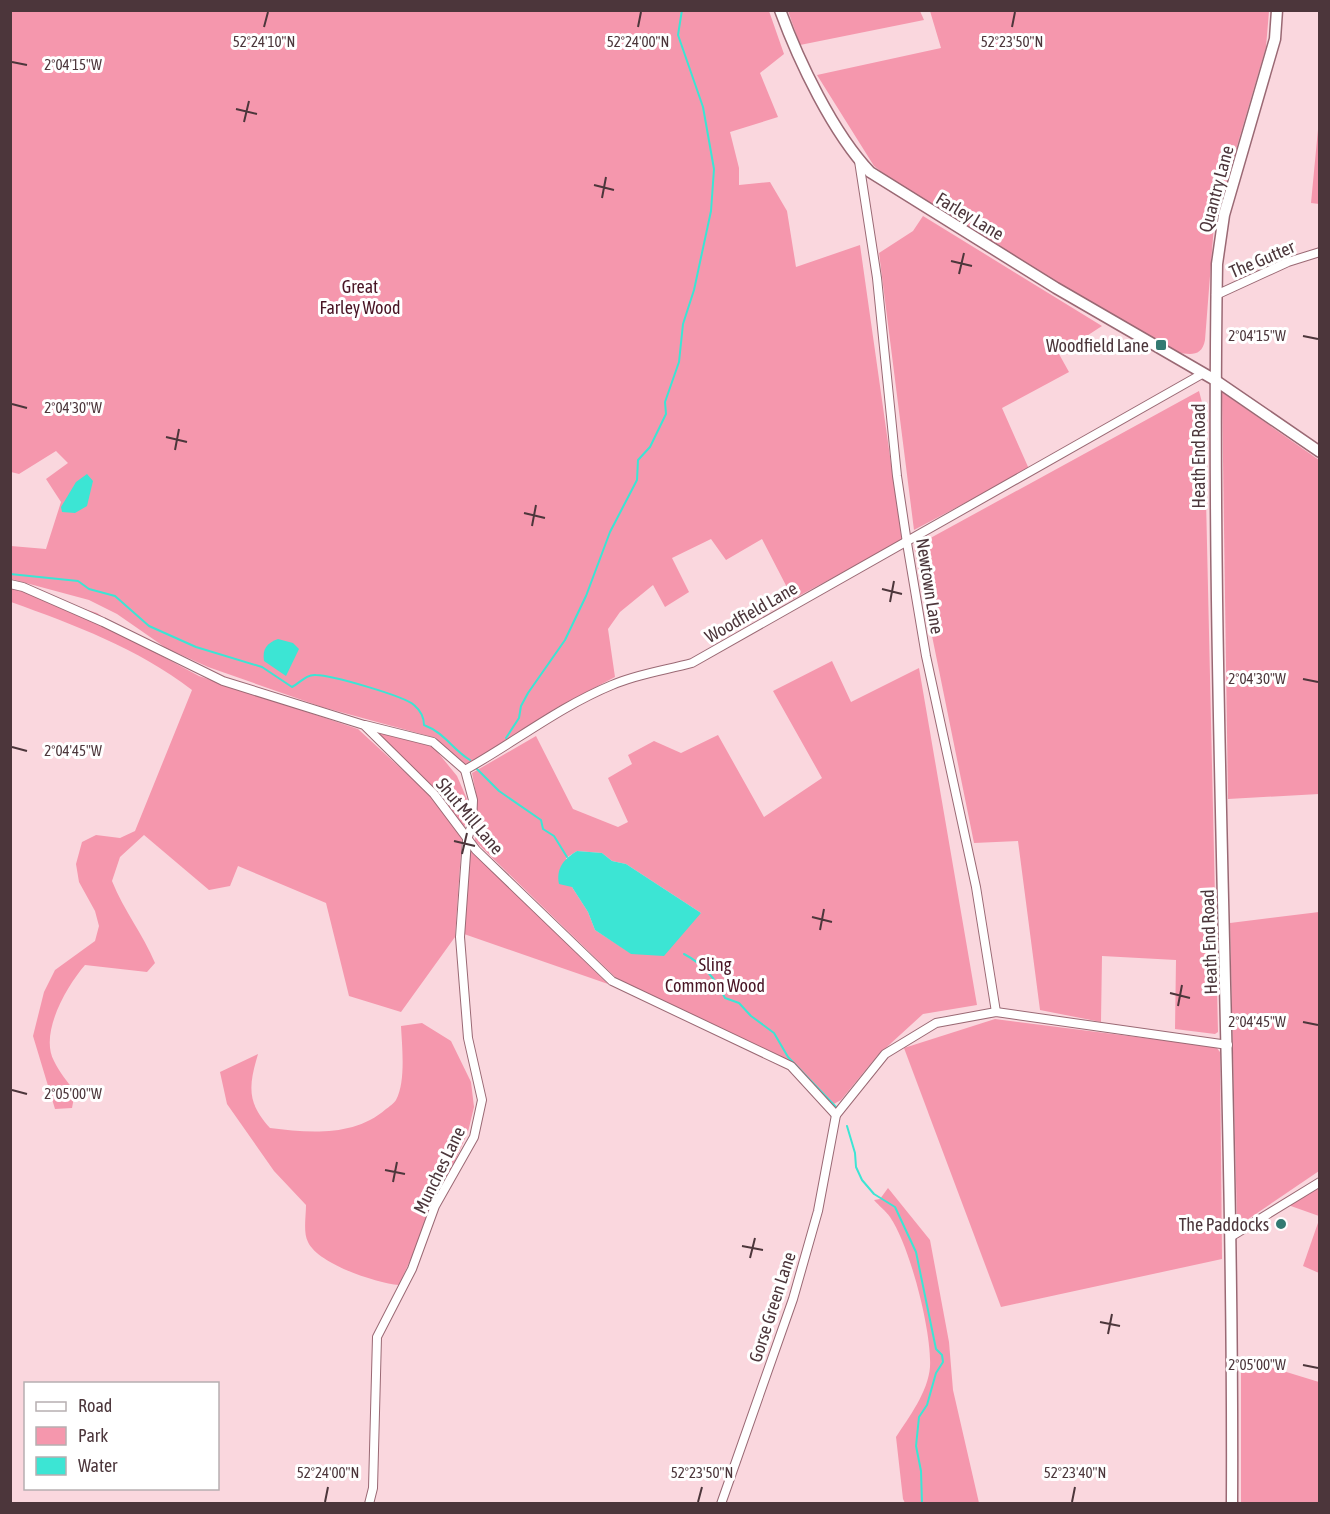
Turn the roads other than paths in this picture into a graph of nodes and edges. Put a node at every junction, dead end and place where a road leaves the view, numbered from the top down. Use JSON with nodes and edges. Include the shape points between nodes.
{"nodes":[{"id":1,"x":780,"y":10,"type":"edge"},
{"id":2,"x":1277,"y":10,"type":"edge"},
{"id":3,"x":859,"y":161,"type":"junction"},
{"id":4,"x":1320,"y":252,"type":"edge"},
{"id":5,"x":1216,"y":295,"type":"junction"},
{"id":6,"x":1202,"y":374,"type":"junction"},
{"id":7,"x":1215,"y":380,"type":"junction"},
{"id":8,"x":1320,"y":452,"type":"edge"},
{"id":9,"x":907,"y":543,"type":"junction"},
{"id":10,"x":10,"y":584,"type":"edge"},
{"id":11,"x":364,"y":725,"type":"junction"},
{"id":12,"x":465,"y":770,"type":"junction"},
{"id":13,"x":467,"y":840,"type":"junction"},
{"id":14,"x":996,"y":1012,"type":"junction"},
{"id":15,"x":1228,"y":1045,"type":"junction"},
{"id":16,"x":836,"y":1116,"type":"junction"},
{"id":17,"x":1320,"y":1182,"type":"edge"},
{"id":18,"x":1232,"y":1236,"type":"junction"},
{"id":19,"x":369,"y":1503,"type":"edge"},
{"id":20,"x":721,"y":1503,"type":"edge"},
{"id":21,"x":1232,"y":1503,"type":"edge"}],
"edges":[{"from":1,"to":3,"type":"street","name":"Farley Lane","via":[[805,69]]},
{"from":2,"to":5,"type":"street","name":"Quantry Lane","via":[[1275,39],[1219,235]]},
{"from":3,"to":6,"type":"street","name":"Farley Lane","via":[[907,198]]},
{"from":3,"to":9,"type":"street","name":"Newtown Lane","via":[[877,278]]},
{"from":4,"to":5,"type":"street","name":"The Gutter"},
{"from":5,"to":7,"type":"street","name":"Quantry Lane"},
{"from":6,"to":7,"type":"street","name":"Farley Lane"},
{"from":6,"to":9,"type":"street","name":"Woodfield Lane"},
{"from":7,"to":8,"type":"street","name":"Farley Lane"},
{"from":7,"to":15,"type":"street","name":"Heath End Road","via":[[1215,588]]},
{"from":9,"to":12,"type":"street","name":"Woodfield Lane","via":[[692,663],[614,684],[547,717]]},
{"from":9,"to":14,"type":"street","name":"Newtown Lane","via":[[926,656],[976,887]]},
{"from":10,"to":11,"type":"street","name":"Shut Mill Lane","via":[[23,586],[103,622],[223,681]]},
{"from":11,"to":12,"type":"street","via":[[433,742]]},
{"from":11,"to":13,"type":"street","name":"Shut Mill Lane","via":[[434,794]]},
{"from":12,"to":13,"type":"street","via":[[473,800]]},
{"from":13,"to":16,"type":"street","name":"Shut Mill Lane","via":[[612,981],[791,1066]]},
{"from":13,"to":19,"type":"street","name":"Munches Lane","via":[[460,937],[468,1038],[482,1100],[474,1137],[435,1206],[412,1269],[377,1337],[373,1488]]},
{"from":14,"to":15,"type":"street"},
{"from":14,"to":16,"type":"street","via":[[936,1023],[885,1054]]},
{"from":15,"to":18,"type":"street","name":"Heath End Road"},
{"from":16,"to":20,"type":"street","name":"Gorse Green Lane","via":[[818,1210],[793,1299]]},
{"from":17,"to":18,"type":"street"},
{"from":18,"to":21,"type":"street","name":"Heath End Road"}]}
